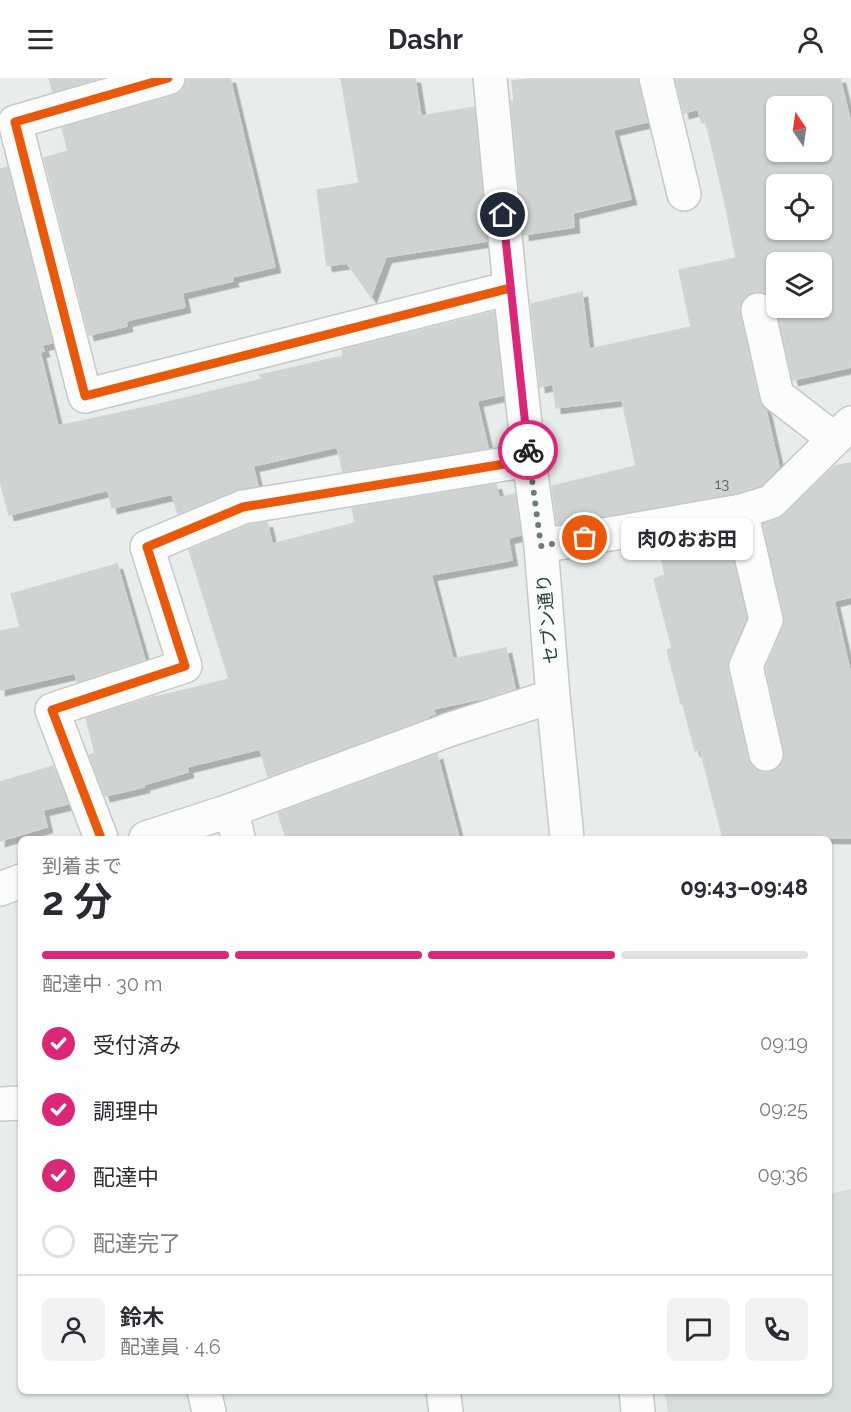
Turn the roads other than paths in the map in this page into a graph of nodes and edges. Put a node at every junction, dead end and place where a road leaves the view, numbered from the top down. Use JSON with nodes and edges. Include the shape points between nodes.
{"nodes":[{"id":1,"x":168,"y":78,"type":"edge"},
{"id":2,"x":490,"y":78,"type":"edge"},
{"id":3,"x":656,"y":78,"type":"edge"},
{"id":4,"x":8,"y":124,"type":"edge"},
{"id":5,"x":684,"y":194,"type":"dead end"},
{"id":6,"x":510,"y":288,"type":"junction"},
{"id":7,"x":758,"y":310,"type":"dead end"},
{"id":8,"x":842,"y":431,"type":"edge"},
{"id":9,"x":529,"y":460,"type":"junction"},
{"id":10,"x":741,"y":511,"type":"junction"},
{"id":11,"x":541,"y":546,"type":"junction"},
{"id":12,"x":553,"y":696,"type":"junction"},
{"id":13,"x":766,"y":754,"type":"dead end"},
{"id":14,"x":235,"y":824,"type":"edge"},
{"id":15,"x":100,"y":836,"type":"edge"},
{"id":16,"x":159,"y":836,"type":"edge"},
{"id":17,"x":567,"y":836,"type":"edge"},
{"id":18,"x":18,"y":882,"type":"edge"},
{"id":19,"x":0,"y":889,"type":"edge"},
{"id":20,"x":18,"y":1103,"type":"edge"},
{"id":21,"x":0,"y":1104,"type":"edge"},
{"id":22,"x":205,"y":1394,"type":"edge"},
{"id":23,"x":444,"y":1394,"type":"edge"},
{"id":24,"x":636,"y":1394,"type":"edge"},
{"id":25,"x":208,"y":1412,"type":"edge"},
{"id":26,"x":446,"y":1412,"type":"edge"},
{"id":27,"x":638,"y":1412,"type":"edge"}],
"edges":[{"from":1,"to":4,"type":"street"},
{"from":2,"to":6,"type":"street","name":"セブン通り"},
{"from":3,"to":5,"type":"street"},
{"from":4,"to":6,"type":"street","via":[[85,396]]},
{"from":6,"to":9,"type":"street","name":"セブン通り"},
{"from":7,"to":8,"type":"street","via":[[777,395]]},
{"from":8,"to":10,"type":"street","via":[[771,502]]},
{"from":9,"to":11,"type":"street","name":"セブン通り"},
{"from":9,"to":15,"type":"street","via":[[243,507],[147,547],[185,666],[52,710]]},
{"from":10,"to":11,"type":"street"},
{"from":10,"to":13,"type":"street","via":[[766,620],[746,666]]},
{"from":11,"to":12,"type":"street","name":"セブン通り"},
{"from":12,"to":14,"type":"street","via":[[452,729]]},
{"from":12,"to":17,"type":"street","name":"セブン通り"},
{"from":14,"to":16,"type":"street"},
{"from":18,"to":19,"type":"street"},
{"from":20,"to":21,"type":"street"},
{"from":22,"to":25,"type":"street"},
{"from":23,"to":26,"type":"street"},
{"from":24,"to":27,"type":"street"}]}
